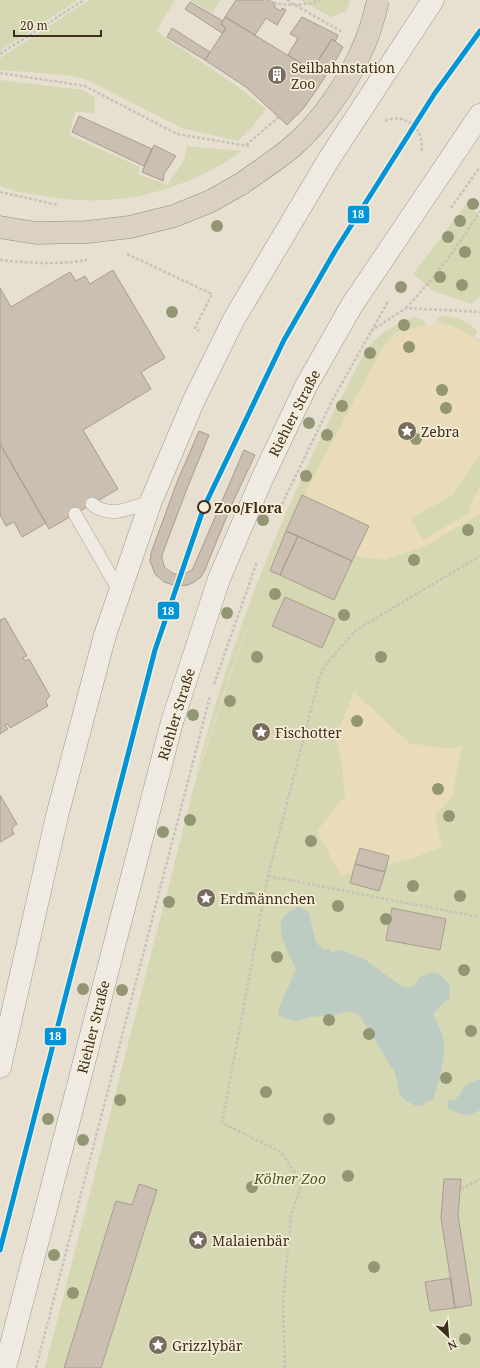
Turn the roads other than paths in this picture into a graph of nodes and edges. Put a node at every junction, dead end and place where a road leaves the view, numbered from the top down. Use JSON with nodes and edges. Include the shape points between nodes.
{"nodes":[{"id":1,"x":378,"y":0,"type":"edge"},
{"id":2,"x":433,"y":0,"type":"edge"},
{"id":3,"x":480,"y":115,"type":"edge"},
{"id":4,"x":0,"y":211,"type":"edge"},
{"id":5,"x":0,"y":228,"type":"edge"},
{"id":6,"x":36,"y":233,"type":"junction"},
{"id":7,"x":151,"y":501,"type":"junction"},
{"id":8,"x":92,"y":504,"type":"dead end"},
{"id":9,"x":75,"y":514,"type":"dead end"},
{"id":10,"x":120,"y":592,"type":"junction"},
{"id":11,"x":0,"y":1067,"type":"edge"},
{"id":12,"x":5,"y":1368,"type":"edge"}],
"edges":[{"from":1,"to":6,"type":"highway","bridge":true,"via":[[361,53],[327,110],[294,145],[241,184],[211,201],[174,216],[130,227],[87,232]]},
{"from":2,"to":7,"type":"main road","via":[[329,159],[222,342]]},
{"from":3,"to":12,"type":"main road","name":"Riehler Straße","via":[[352,305],[306,386],[219,579],[172,722]]},
{"from":4,"to":6,"type":"highway"},
{"from":5,"to":6,"type":"highway"},
{"from":7,"to":8,"type":"lane","via":[[120,512],[108,512]]},
{"from":7,"to":10,"type":"main road"},
{"from":9,"to":10,"type":"lane"},
{"from":10,"to":11,"type":"main road","via":[[105,635],[57,816]]}]}
